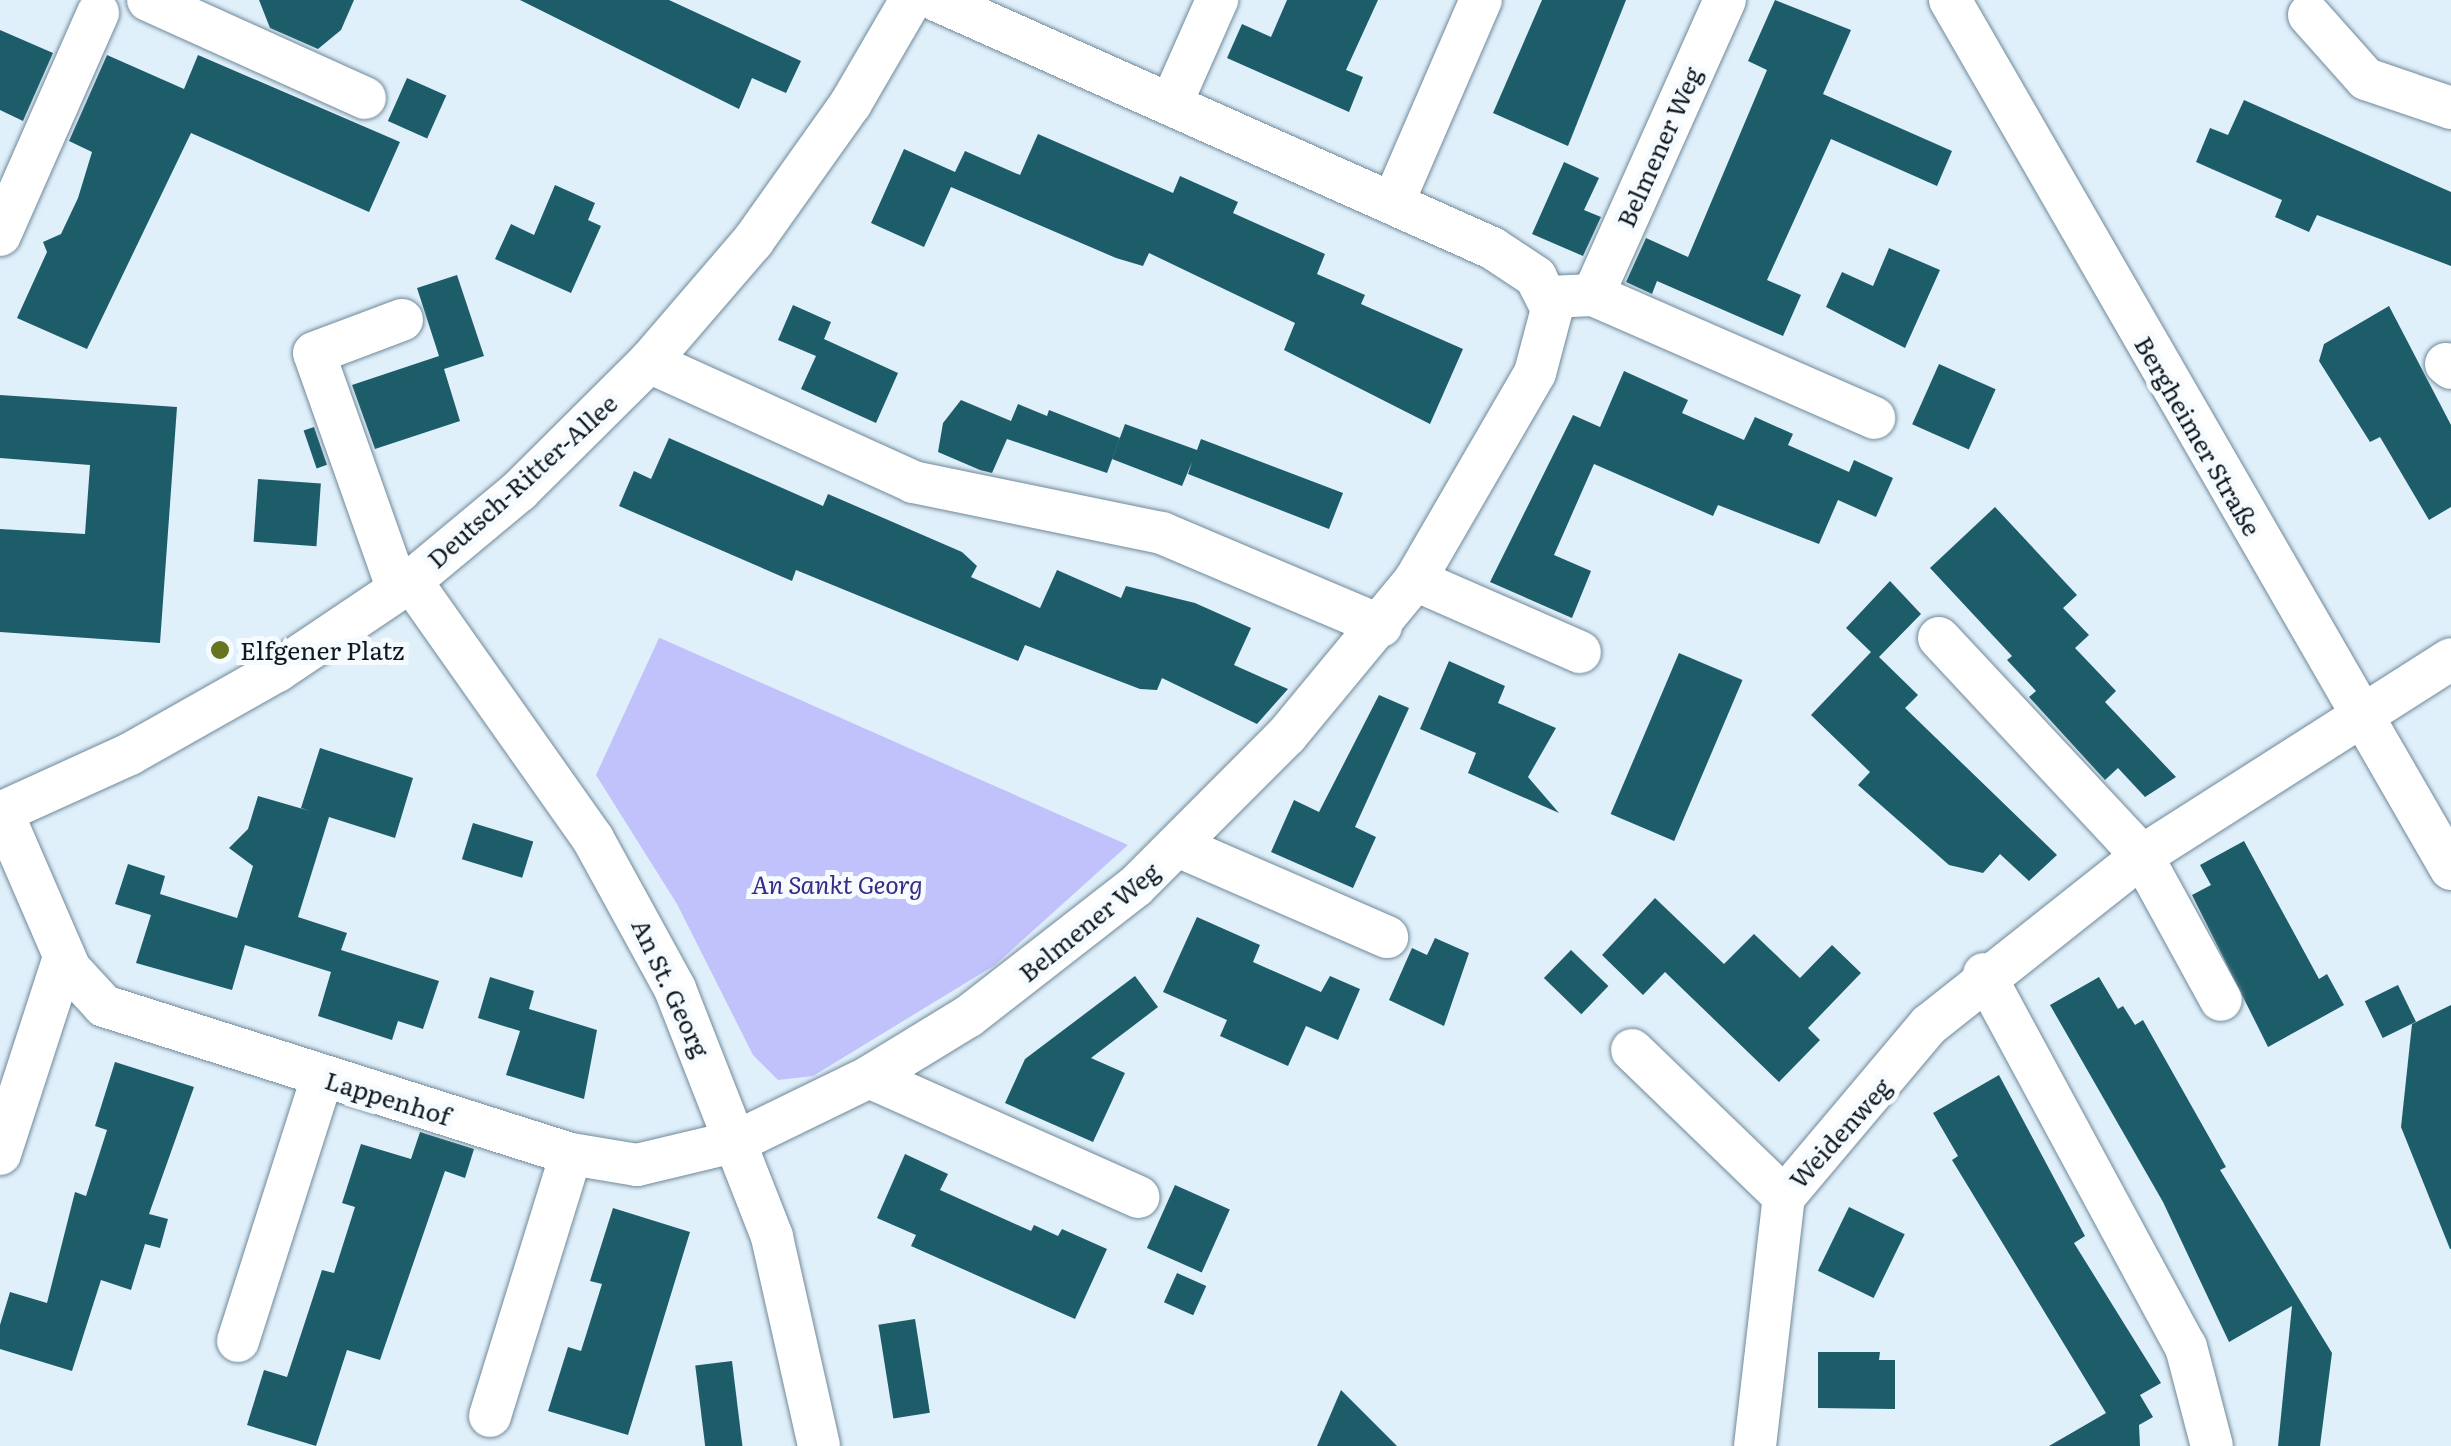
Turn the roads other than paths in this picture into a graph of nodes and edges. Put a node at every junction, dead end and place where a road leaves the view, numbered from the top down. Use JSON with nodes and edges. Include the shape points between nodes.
{"nodes":[{"id":1,"x":148,"y":0,"type":"edge"},
{"id":2,"x":911,"y":0,"type":"edge"},
{"id":3,"x":936,"y":0,"type":"edge"},
{"id":4,"x":1217,"y":0,"type":"edge"},
{"id":5,"x":1481,"y":0,"type":"edge"},
{"id":6,"x":1724,"y":0,"type":"edge"},
{"id":7,"x":1950,"y":0,"type":"edge"},
{"id":8,"x":92,"y":4,"type":"edge"},
{"id":9,"x":2309,"y":15,"type":"dead end"},
{"id":10,"x":365,"y":98,"type":"dead end"},
{"id":11,"x":1172,"y":104,"type":"junction"},
{"id":12,"x":2451,"y":108,"type":"edge"},
{"id":13,"x":1393,"y":203,"type":"junction"},
{"id":14,"x":0,"y":235,"type":"edge"},
{"id":15,"x":1592,"y":294,"type":"junction"},
{"id":16,"x":1549,"y":298,"type":"junction"},
{"id":17,"x":402,"y":320,"type":"dead end"},
{"id":18,"x":649,"y":362,"type":"junction"},
{"id":19,"x":1874,"y":418,"type":"dead end"},
{"id":20,"x":1415,"y":580,"type":"junction"},
{"id":21,"x":404,"y":586,"type":"junction"},
{"id":22,"x":1381,"y":626,"type":"junction"},
{"id":23,"x":1939,"y":638,"type":"dead end"},
{"id":24,"x":1580,"y":652,"type":"dead end"},
{"id":25,"x":2451,"y":659,"type":"edge"},
{"id":26,"x":2362,"y":718,"type":"junction"},
{"id":27,"x":1,"y":812,"type":"edge"},
{"id":28,"x":1180,"y":846,"type":"junction"},
{"id":29,"x":2142,"y":856,"type":"junction"},
{"id":30,"x":2451,"y":869,"type":"edge"},
{"id":31,"x":1387,"y":938,"type":"dead end"},
{"id":32,"x":64,"y":957,"type":"junction"},
{"id":33,"x":1984,"y":974,"type":"junction"},
{"id":34,"x":2221,"y":1000,"type":"dead end"},
{"id":35,"x":1632,"y":1050,"type":"dead end"},
{"id":36,"x":869,"y":1077,"type":"junction"},
{"id":37,"x":322,"y":1078,"type":"junction"},
{"id":38,"x":738,"y":1141,"type":"junction"},
{"id":39,"x":0,"y":1154,"type":"edge"},
{"id":40,"x":571,"y":1154,"type":"junction"},
{"id":41,"x":1139,"y":1197,"type":"dead end"},
{"id":42,"x":1784,"y":1197,"type":"junction"},
{"id":43,"x":238,"y":1341,"type":"dead end"},
{"id":44,"x":490,"y":1416,"type":"dead end"},
{"id":45,"x":818,"y":1446,"type":"edge"},
{"id":46,"x":1756,"y":1446,"type":"edge"},
{"id":47,"x":2212,"y":1446,"type":"edge"}],
"edges":[{"from":1,"to":10,"type":"street"},
{"from":2,"to":18,"type":"street","name":"Deutsch-Ritter-Allee","via":[[851,103],[752,241]]},
{"from":3,"to":11,"type":"street"},
{"from":4,"to":11,"type":"street"},
{"from":5,"to":13,"type":"street"},
{"from":6,"to":15,"type":"street","name":"Belmener Weg"},
{"from":7,"to":26,"type":"street","name":"Bergheimer Straße"},
{"from":8,"to":14,"type":"street"},
{"from":9,"to":12,"type":"street","via":[[2366,79]]},
{"from":11,"to":13,"type":"street"},
{"from":13,"to":16,"type":"street","via":[[1512,258]]},
{"from":15,"to":16,"type":"street"},
{"from":15,"to":19,"type":"street"},
{"from":16,"to":20,"type":"street","name":"Belmener Weg","via":[[1552,322],[1535,373]]},
{"from":17,"to":21,"type":"street","name":"An St. Georg","via":[[314,354]]},
{"from":18,"to":21,"type":"street","name":"Deutsch-Ritter-Allee","via":[[530,482]]},
{"from":18,"to":22,"type":"street","via":[[913,482],[1162,533]]},
{"from":20,"to":22,"type":"street","name":"Belmener Weg"},
{"from":20,"to":24,"type":"street"},
{"from":21,"to":27,"type":"street","name":"Deutsch-Ritter-Allee","via":[[180,728]]},
{"from":21,"to":38,"type":"street","name":"An St. Georg","via":[[616,877],[675,989]]},
{"from":22,"to":28,"type":"street","name":"Belmener Weg"},
{"from":23,"to":29,"type":"street"},
{"from":25,"to":26,"type":"street","name":"Weidenweg"},
{"from":26,"to":29,"type":"street","name":"Weidenweg"},
{"from":26,"to":30,"type":"street","name":"Bergheimer Straße"},
{"from":27,"to":32,"type":"street","name":"Lappenhof"},
{"from":28,"to":31,"type":"street"},
{"from":28,"to":36,"type":"street","name":"Belmener Weg","via":[[1004,992]]},
{"from":29,"to":33,"type":"street","name":"Weidenweg","via":[[2072,918]]},
{"from":29,"to":34,"type":"street"},
{"from":32,"to":37,"type":"street","name":"Lappenhof","via":[[84,991],[113,1011]]},
{"from":32,"to":39,"type":"street"},
{"from":33,"to":42,"type":"street","name":"Weidenweg","via":[[1929,1025]]},
{"from":33,"to":47,"type":"street","via":[[2186,1346]]},
{"from":35,"to":42,"type":"street"},
{"from":36,"to":38,"type":"street","name":"Belmener Weg"},
{"from":36,"to":41,"type":"street"},
{"from":37,"to":40,"type":"street","name":"Lappenhof"},
{"from":37,"to":43,"type":"street"},
{"from":38,"to":40,"type":"street","name":"Lappenhof","via":[[637,1166]]},
{"from":38,"to":45,"type":"street","name":"An St. Georg","via":[[785,1284]]},
{"from":40,"to":44,"type":"street"},
{"from":42,"to":46,"type":"street","name":"Weidenweg"}]}
